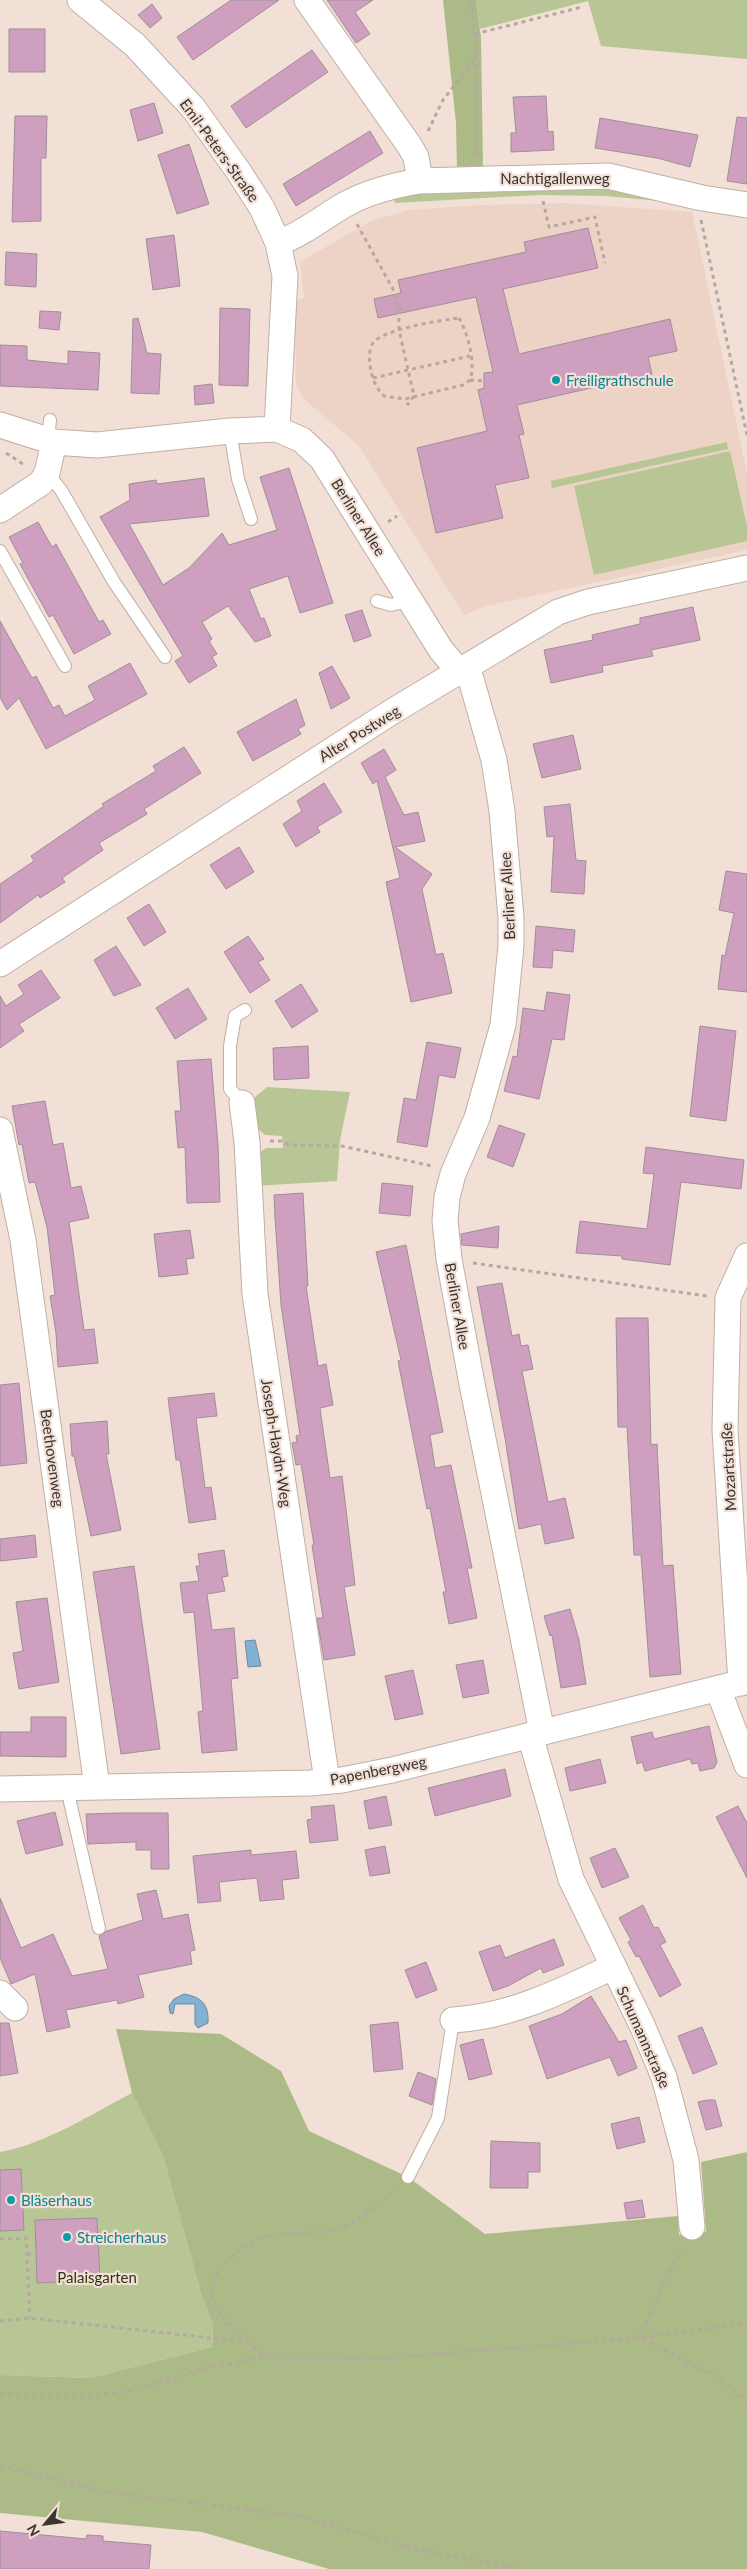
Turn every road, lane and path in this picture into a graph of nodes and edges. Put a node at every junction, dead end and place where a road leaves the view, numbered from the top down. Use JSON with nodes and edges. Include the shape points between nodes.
{"nodes":[{"id":1,"x":80,"y":0,"type":"edge"},
{"id":2,"x":307,"y":0,"type":"edge"},
{"id":3,"x":471,"y":0,"type":"edge"},
{"id":4,"x":582,"y":7,"type":"dead end"},
{"id":5,"x":475,"y":34,"type":"junction"},
{"id":6,"x":475,"y":59,"type":"junction"},
{"id":7,"x":418,"y":169,"type":"junction"},
{"id":8,"x":477,"y":178,"type":"junction"},
{"id":9,"x":542,"y":198,"type":"dead end"},
{"id":10,"x":702,"y":198,"type":"junction"},
{"id":11,"x":747,"y":205,"type":"edge"},
{"id":12,"x":356,"y":223,"type":"dead end"},
{"id":13,"x":278,"y":243,"type":"junction"},
{"id":14,"x":605,"y":263,"type":"dead end"},
{"id":15,"x":404,"y":307,"type":"dead end"},
{"id":16,"x":398,"y":309,"type":"junction"},
{"id":17,"x":399,"y":330,"type":"junction"},
{"id":18,"x":470,"y":356,"type":"junction"},
{"id":19,"x":408,"y":370,"type":"junction"},
{"id":20,"x":372,"y":378,"type":"junction"},
{"id":21,"x":470,"y":380,"type":"junction"},
{"id":22,"x":484,"y":381,"type":"dead end"},
{"id":23,"x":414,"y":396,"type":"junction"},
{"id":24,"x":407,"y":405,"type":"dead end"},
{"id":25,"x":0,"y":425,"type":"edge"},
{"id":26,"x":214,"y":427,"type":"junction"},
{"id":27,"x":277,"y":429,"type":"junction"},
{"id":28,"x":51,"y":434,"type":"junction"},
{"id":29,"x":747,"y":435,"type":"edge"},
{"id":30,"x":0,"y":449,"type":"edge"},
{"id":31,"x":39,"y":471,"type":"junction"},
{"id":32,"x":0,"y":510,"type":"edge"},
{"id":33,"x":251,"y":518,"type":"dead end"},
{"id":34,"x":0,"y":551,"type":"edge"},
{"id":35,"x":747,"y":568,"type":"edge"},
{"id":36,"x":411,"y":600,"type":"junction"},
{"id":37,"x":377,"y":601,"type":"dead end"},
{"id":38,"x":165,"y":657,"type":"dead end"},
{"id":39,"x":65,"y":666,"type":"dead end"},
{"id":40,"x":458,"y":670,"type":"junction"},
{"id":41,"x":0,"y":964,"type":"edge"},
{"id":42,"x":245,"y":1010,"type":"dead end"},
{"id":43,"x":242,"y":1103,"type":"joint"},
{"id":44,"x":0,"y":1130,"type":"edge"},
{"id":45,"x":246,"y":1142,"type":"junction"},
{"id":46,"x":453,"y":1174,"type":"junction"},
{"id":47,"x":747,"y":1256,"type":"edge"},
{"id":48,"x":449,"y":1259,"type":"junction"},
{"id":49,"x":728,"y":1298,"type":"junction"},
{"id":50,"x":736,"y":1685,"type":"edge"},
{"id":51,"x":536,"y":1733,"type":"junction"},
{"id":52,"x":747,"y":1765,"type":"edge"},
{"id":53,"x":327,"y":1781,"type":"junction"},
{"id":54,"x":70,"y":1788,"type":"junction"},
{"id":55,"x":97,"y":1788,"type":"junction"},
{"id":56,"x":0,"y":1789,"type":"edge"},
{"id":57,"x":100,"y":1928,"type":"dead end"},
{"id":58,"x":612,"y":1967,"type":"junction"},
{"id":59,"x":453,"y":2020,"type":"joint"},
{"id":60,"x":408,"y":2177,"type":"joint"},
{"id":61,"x":692,"y":2227,"type":"joint"},
{"id":62,"x":0,"y":2239,"type":"edge"},
{"id":63,"x":27,"y":2254,"type":"junction"},
{"id":64,"x":36,"y":2254,"type":"dead end"},
{"id":65,"x":30,"y":2318,"type":"junction"},
{"id":66,"x":0,"y":2321,"type":"edge"},
{"id":67,"x":747,"y":2323,"type":"edge"},
{"id":68,"x":639,"y":2338,"type":"junction"},
{"id":69,"x":248,"y":2342,"type":"junction"},
{"id":70,"x":265,"y":2357,"type":"junction"},
{"id":71,"x":0,"y":2394,"type":"edge"},
{"id":72,"x":747,"y":2401,"type":"edge"},
{"id":73,"x":0,"y":2466,"type":"edge"},
{"id":74,"x":523,"y":2569,"type":"edge"}],
"edges":[{"from":1,"to":13,"type":"street","name":"Emil-Peters-Straße","via":[[135,45],[194,109],[262,208]]},
{"from":2,"to":7,"type":"street"},
{"from":3,"to":5,"type":"path"},
{"from":4,"to":5,"type":"path"},
{"from":5,"to":6,"type":"path"},
{"from":6,"to":7,"type":"path","via":[[443,100]]},
{"from":6,"to":8,"type":"path"},
{"from":7,"to":8,"type":"street","name":"Nachtigallenweg"},
{"from":7,"to":13,"type":"street","name":"Nachtigallenweg","via":[[402,184],[359,197],[292,238]]},
{"from":8,"to":10,"type":"street","name":"Nachtigallenweg","via":[[608,176]]},
{"from":9,"to":14,"type":"path","via":[[549,227],[594,217]]},
{"from":10,"to":11,"type":"street","name":"Nachtigallenweg"},
{"from":10,"to":29,"type":"path","via":[[699,208]]},
{"from":12,"to":16,"type":"path","via":[[394,291]]},
{"from":13,"to":27,"type":"street","name":"Emil-Peters-Straße","via":[[285,276]]},
{"from":15,"to":16,"type":"path"},
{"from":16,"to":17,"type":"path"},
{"from":17,"to":18,"type":"path","via":[[459,318],[464,326]]},
{"from":17,"to":19,"type":"path"},
{"from":17,"to":20,"type":"path","via":[[374,342],[369,355]]},
{"from":18,"to":19,"type":"path"},
{"from":18,"to":21,"type":"path","via":[[473,371]]},
{"from":19,"to":20,"type":"path"},
{"from":19,"to":23,"type":"path"},
{"from":20,"to":23,"type":"path","via":[[384,396],[405,399]]},
{"from":21,"to":22,"type":"path"},
{"from":21,"to":23,"type":"path"},
{"from":23,"to":24,"type":"path"},
{"from":25,"to":28,"type":"street","name":"Berliner Allee"},
{"from":26,"to":27,"type":"street","name":"Berliner Allee"},
{"from":26,"to":28,"type":"street","name":"Berliner Allee","via":[[155,431],[109,445]]},
{"from":26,"to":33,"type":"lane","via":[[238,479]]},
{"from":27,"to":36,"type":"street","name":"Berliner Allee","via":[[302,440],[322,459]]},
{"from":28,"to":31,"type":"street"},
{"from":30,"to":31,"type":"path"},
{"from":31,"to":32,"type":"street","via":[[42,483]]},
{"from":31,"to":38,"type":"lane","via":[[62,491],[114,582]]},
{"from":34,"to":39,"type":"lane"},
{"from":35,"to":40,"type":"street","name":"Alter Postweg","via":[[588,602],[558,612]]},
{"from":36,"to":37,"type":"lane","via":[[391,605]]},
{"from":36,"to":40,"type":"street","name":"Berliner Allee","via":[[441,650]]},
{"from":40,"to":41,"type":"street","name":"Alter Postweg"},
{"from":40,"to":46,"type":"street","name":"Berliner Allee","via":[[472,679],[494,760],[502,811],[511,936],[503,1025],[477,1118]]},
{"from":42,"to":43,"type":"lane","via":[[235,1016],[230,1046],[230,1089]]},
{"from":43,"to":45,"type":"street","name":"Joseph-Haydn-Weg"},
{"from":44,"to":55,"type":"street","name":"Beethovenweg","via":[[24,1249]]},
{"from":45,"to":46,"type":"path","via":[[283,1141],[289,1145],[342,1146],[430,1165]]},
{"from":45,"to":53,"type":"street","name":"Joseph-Haydn-Weg","via":[[255,1294]]},
{"from":46,"to":48,"type":"street","name":"Berliner Allee","via":[[447,1197]]},
{"from":47,"to":49,"type":"street","name":"Mozartstraße"},
{"from":48,"to":49,"type":"path"},
{"from":48,"to":51,"type":"street","name":"Berliner Allee"},
{"from":49,"to":50,"type":"street","name":"Mozartstraße","via":[[725,1430]]},
{"from":50,"to":51,"type":"street","name":"Papenbergweg"},
{"from":50,"to":52,"type":"street","name":"Mozartstraße"},
{"from":51,"to":53,"type":"street","name":"Papenbergweg","via":[[392,1770]]},
{"from":51,"to":58,"type":"street","name":"Schumannstraße","via":[[571,1879]]},
{"from":53,"to":55,"type":"street","name":"Papenbergweg"},
{"from":54,"to":55,"type":"street","name":"Papenbergweg"},
{"from":54,"to":56,"type":"street","name":"Papenbergweg"},
{"from":54,"to":57,"type":"lane","via":[[70,1802]]},
{"from":58,"to":59,"type":"street","name":"Schumannstraße","via":[[554,1995],[478,2018]]},
{"from":58,"to":61,"type":"street","name":"Schumannstraße","via":[[664,2077],[686,2160]]},
{"from":59,"to":60,"type":"lane","name":"Schumannstraße","via":[[438,2118]]},
{"from":60,"to":69,"type":"path","via":[[369,2214],[335,2230],[274,2235],[231,2254],[214,2282],[212,2293],[214,2303],[227,2321]]},
{"from":61,"to":68,"type":"path"},
{"from":62,"to":63,"type":"path","via":[[26,2238]]},
{"from":63,"to":64,"type":"path"},
{"from":63,"to":65,"type":"path"},
{"from":65,"to":66,"type":"path"},
{"from":65,"to":69,"type":"path"},
{"from":67,"to":68,"type":"path"},
{"from":68,"to":70,"type":"path","via":[[387,2358]]},
{"from":68,"to":72,"type":"path","via":[[713,2374]]},
{"from":69,"to":70,"type":"path"},
{"from":70,"to":71,"type":"path","via":[[199,2370],[125,2392]]},
{"from":73,"to":74,"type":"path","via":[[107,2492],[300,2516],[409,2548]]}]}
